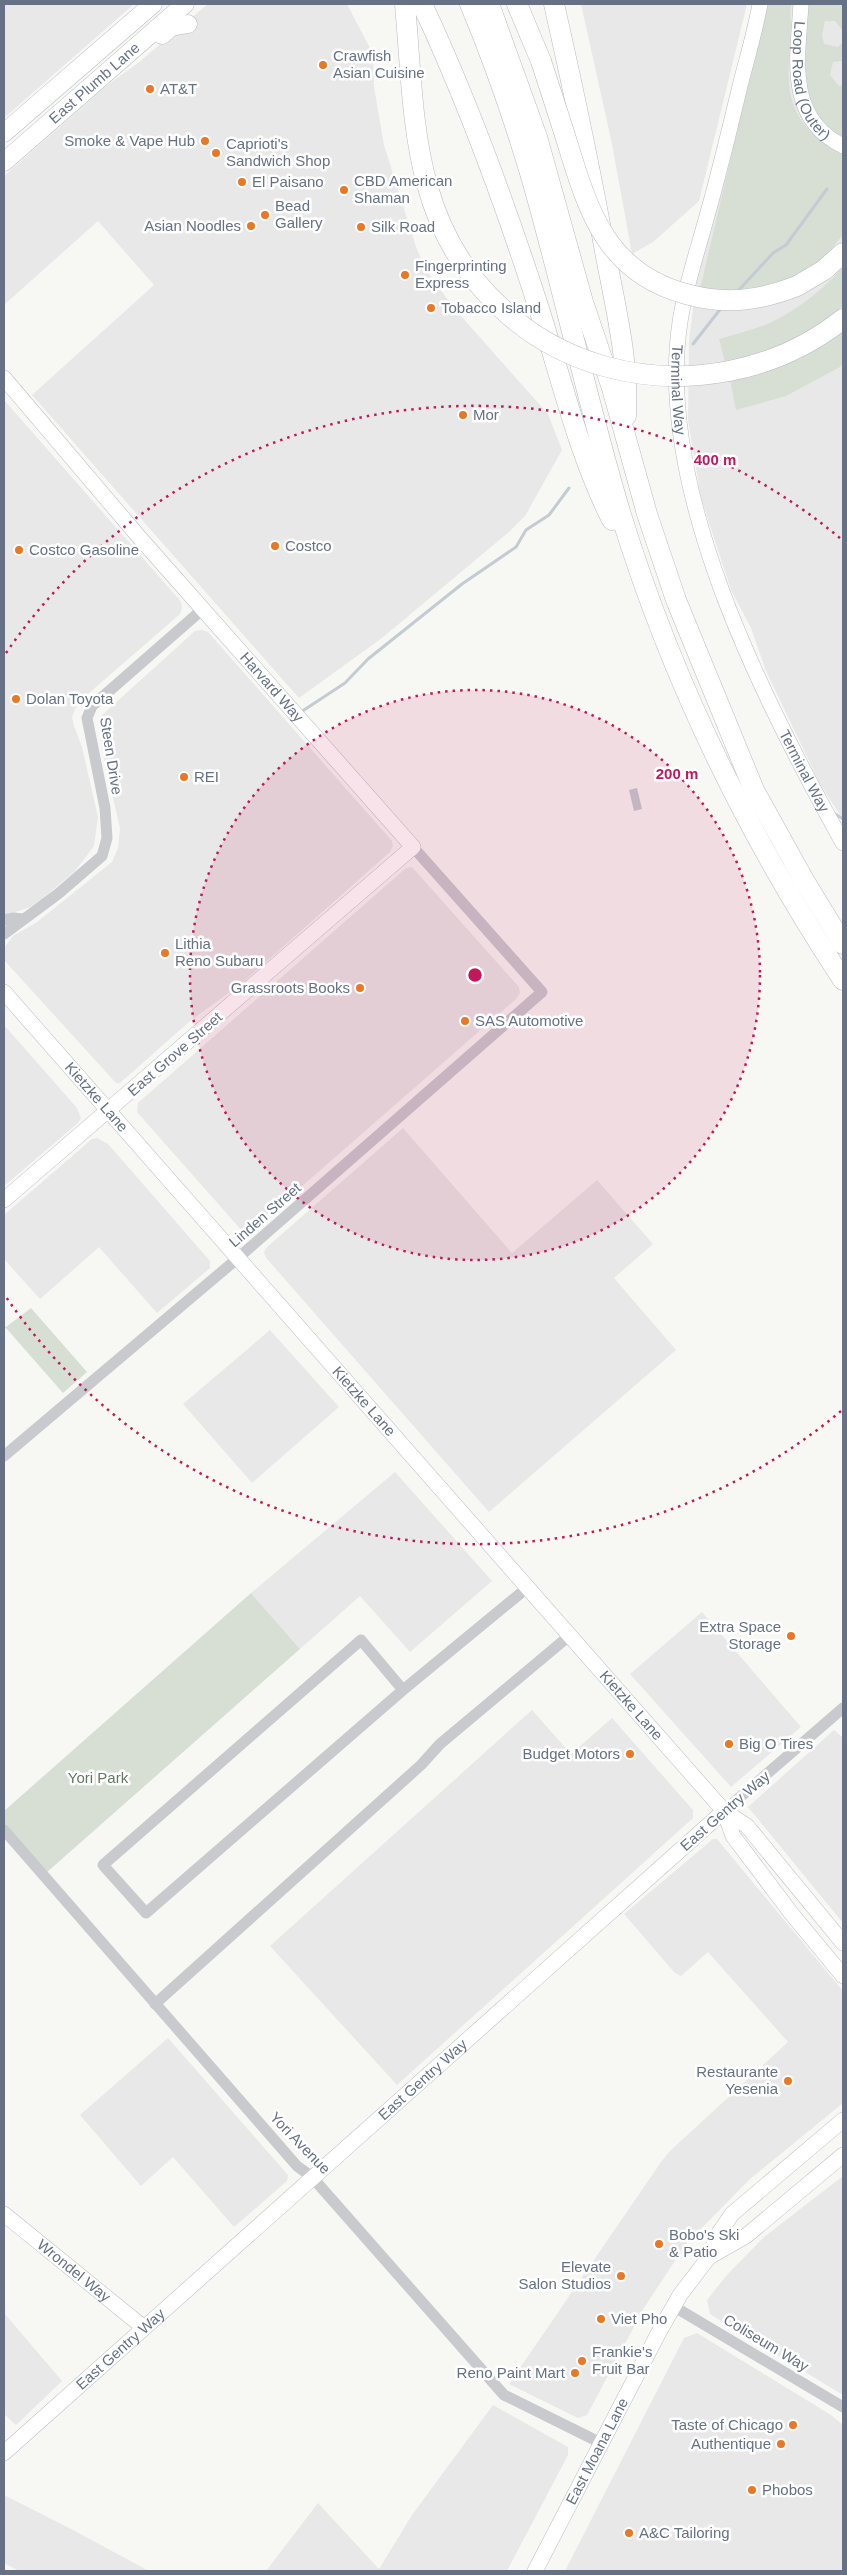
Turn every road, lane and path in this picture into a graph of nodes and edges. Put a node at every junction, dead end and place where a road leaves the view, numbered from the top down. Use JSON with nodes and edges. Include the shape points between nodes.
{"nodes":[{"id":1,"x":153,"y":4,"type":"edge"},
{"id":2,"x":406,"y":4,"type":"edge"},
{"id":3,"x":422,"y":4,"type":"edge"},
{"id":4,"x":470,"y":4,"type":"edge"},
{"id":5,"x":489,"y":4,"type":"edge"},
{"id":6,"x":517,"y":4,"type":"edge"},
{"id":7,"x":554,"y":4,"type":"edge"},
{"id":8,"x":760,"y":4,"type":"edge"},
{"id":9,"x":801,"y":4,"type":"edge"},
{"id":10,"x":181,"y":10,"type":"edge"},
{"id":11,"x":4,"y":133,"type":"edge"},
{"id":12,"x":843,"y":146,"type":"edge"},
{"id":13,"x":4,"y":162,"type":"edge"},
{"id":14,"x":843,"y":252,"type":"edge"},
{"id":15,"x":843,"y":319,"type":"edge"},
{"id":16,"x":4,"y":378,"type":"edge"},
{"id":17,"x":625,"y":432,"type":"junction"},
{"id":18,"x":642,"y":579,"type":"junction"},
{"id":19,"x":204,"y":608,"type":"junction"},
{"id":20,"x":843,"y":843,"type":"edge"},
{"id":21,"x":413,"y":847,"type":"junction"},
{"id":22,"x":22,"y":919,"type":"junction"},
{"id":23,"x":4,"y":920,"type":"edge"},
{"id":24,"x":4,"y":934,"type":"edge"},
{"id":25,"x":843,"y":944,"type":"edge"},
{"id":26,"x":843,"y":980,"type":"edge"},
{"id":27,"x":4,"y":992,"type":"edge"},
{"id":28,"x":542,"y":992,"type":"joint"},
{"id":29,"x":108,"y":1112,"type":"junction"},
{"id":30,"x":4,"y":1200,"type":"edge"},
{"id":31,"x":238,"y":1258,"type":"junction"},
{"id":32,"x":4,"y":1456,"type":"edge"},
{"id":33,"x":527,"y":1588,"type":"junction"},
{"id":34,"x":569,"y":1636,"type":"junction"},
{"id":35,"x":403,"y":1690,"type":"junction"},
{"id":36,"x":843,"y":1708,"type":"edge"},
{"id":37,"x":724,"y":1811,"type":"junction"},
{"id":38,"x":4,"y":1830,"type":"edge"},
{"id":39,"x":843,"y":1943,"type":"edge"},
{"id":40,"x":843,"y":1976,"type":"edge"},
{"id":41,"x":155,"y":2004,"type":"junction"},
{"id":42,"x":843,"y":2120,"type":"edge"},
{"id":43,"x":843,"y":2155,"type":"edge"},
{"id":44,"x":312,"y":2177,"type":"junction"},
{"id":45,"x":4,"y":2214,"type":"edge"},
{"id":46,"x":709,"y":2257,"type":"junction"},
{"id":47,"x":673,"y":2306,"type":"junction"},
{"id":48,"x":144,"y":2327,"type":"junction"},
{"id":49,"x":843,"y":2407,"type":"edge"},
{"id":50,"x":601,"y":2443,"type":"junction"},
{"id":51,"x":4,"y":2454,"type":"edge"},
{"id":52,"x":535,"y":2571,"type":"edge"}],
"edges":[{"from":1,"to":11,"type":"main road","name":"East Plumb Lane"},
{"from":2,"to":15,"type":"highway","bridge":true,"via":[[420,155],[434,211],[466,270],[519,324],[560,350],[615,370],[656,376],[693,376],[747,368],[798,348]]},
{"from":3,"to":18,"type":"highway","via":[[468,106],[510,217],[583,451],[607,511]]},
{"from":4,"to":18,"type":"highway","via":[[530,174],[608,469]]},
{"from":5,"to":17,"type":"highway","via":[[537,137],[583,302]]},
{"from":6,"to":14,"type":"highway","bridge":true,"via":[[541,61],[594,222],[613,250],[632,269],[666,288],[714,300],[756,300],[797,286],[824,270]]},
{"from":7,"to":17,"type":"highway","via":[[585,143],[620,334],[627,390]]},
{"from":8,"to":20,"type":"street","name":"Terminal Way","via":[[680,321],[676,365],[677,414],[699,518],[730,610],[789,742]]},
{"from":9,"to":12,"type":"street","name":"Loop Road (Outer)","via":[[797,71],[800,95],[816,125]]},
{"from":10,"to":13,"type":"main road","name":"East Plumb Lane"},
{"from":16,"to":19,"type":"street","name":"Harvard Way"},
{"from":17,"to":25,"type":"highway","via":[[647,514],[676,600],[754,790]]},
{"from":18,"to":26,"type":"highway","via":[[693,707],[736,798],[785,888]]},
{"from":19,"to":21,"type":"street","name":"Harvard Way"},
{"from":19,"to":22,"type":"street","name":"Steen Drive","via":[[92,706],[87,718],[105,808],[107,838],[102,856],[58,894]]},
{"from":21,"to":28,"type":"street","name":"Harvard Way"},
{"from":21,"to":29,"type":"street","name":"East Grove Street"},
{"from":22,"to":23,"type":"street"},
{"from":22,"to":24,"type":"street","name":"Steen Drive","via":[[17,927]]},
{"from":27,"to":29,"type":"street","name":"Kietzke Lane"},
{"from":28,"to":31,"type":"street","name":"Linden Street"},
{"from":29,"to":30,"type":"street","name":"East Grove Street"},
{"from":29,"to":31,"type":"street","name":"Kietzke Lane"},
{"from":31,"to":32,"type":"street","name":"Linden Street"},
{"from":31,"to":33,"type":"street","name":"Kietzke Lane"},
{"from":33,"to":34,"type":"street","name":"Kietzke Lane"},
{"from":33,"to":35,"type":"street"},
{"from":34,"to":37,"type":"street","name":"Kietzke Lane"},
{"from":34,"to":41,"type":"street","via":[[440,1744],[400,1784]]},
{"from":35,"to":35,"type":"street","via":[[146,1913],[104,1865],[361,1640]]},
{"from":36,"to":37,"type":"street","name":"East Gentry Way"},
{"from":37,"to":39,"type":"street","name":"Kietzke Lane","via":[[747,1826]]},
{"from":37,"to":40,"type":"street","name":"Kietzke Lane","via":[[733,1836]]},
{"from":37,"to":44,"type":"street","name":"East Gentry Way"},
{"from":38,"to":41,"type":"street","name":"Yori Avenue"},
{"from":41,"to":44,"type":"street","name":"Yori Avenue","via":[[297,2166]]},
{"from":42,"to":46,"type":"street","name":"East Moana Lane","via":[[732,2214],[719,2233]]},
{"from":43,"to":46,"type":"street","name":"East Moana Lane","via":[[746,2236]]},
{"from":44,"to":48,"type":"street","name":"East Gentry Way"},
{"from":44,"to":50,"type":"street","name":"Yori Avenue","via":[[504,2395]]},
{"from":45,"to":48,"type":"street","name":"Wrondel Way"},
{"from":46,"to":47,"type":"street","name":"East Moana Lane"},
{"from":47,"to":49,"type":"street","name":"Coliseum Way"},
{"from":47,"to":50,"type":"street","name":"East Moana Lane"},
{"from":48,"to":51,"type":"street","name":"East Gentry Way"},
{"from":50,"to":52,"type":"street","name":"East Moana Lane"}]}
